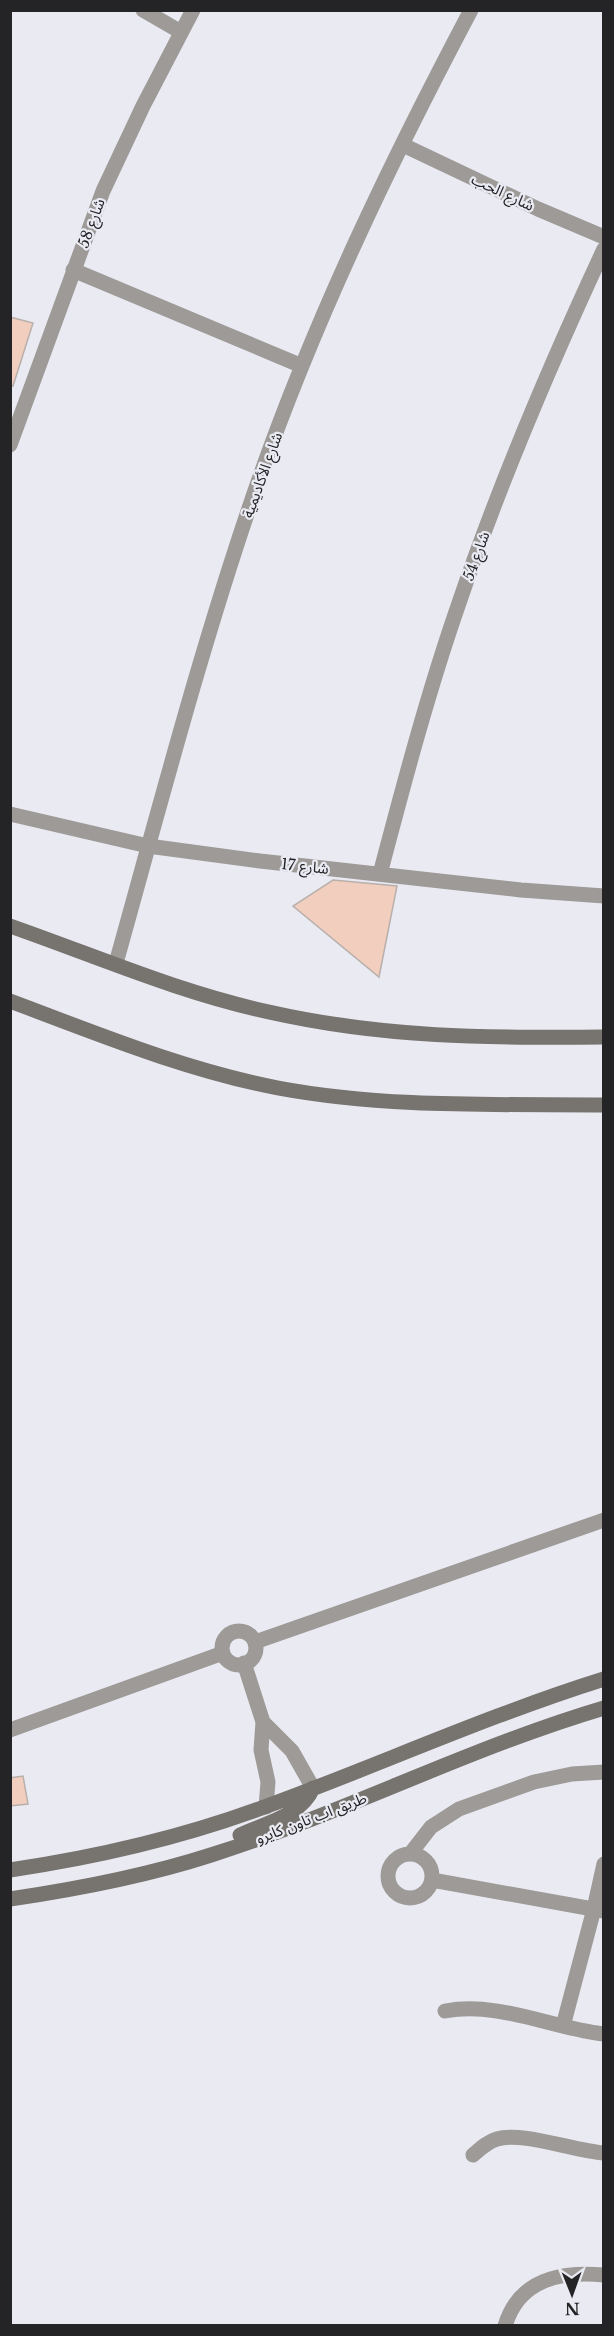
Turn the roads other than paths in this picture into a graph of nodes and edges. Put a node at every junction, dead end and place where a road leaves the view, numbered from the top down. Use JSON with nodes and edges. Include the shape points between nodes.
{"nodes":[{"id":1,"x":143,"y":10,"type":"edge"},
{"id":2,"x":193,"y":10,"type":"edge"},
{"id":3,"x":471,"y":10,"type":"edge"},
{"id":4,"x":181,"y":32,"type":"junction"},
{"id":5,"x":403,"y":145,"type":"junction"},
{"id":6,"x":603,"y":237,"type":"edge"},
{"id":7,"x":603,"y":249,"type":"edge"},
{"id":8,"x":73,"y":270,"type":"junction"},
{"id":9,"x":302,"y":366,"type":"junction"},
{"id":10,"x":10,"y":445,"type":"edge"},
{"id":11,"x":10,"y":814,"type":"edge"},
{"id":12,"x":148,"y":846,"type":"junction"},
{"id":13,"x":380,"y":874,"type":"junction"},
{"id":14,"x":603,"y":896,"type":"edge"},
{"id":15,"x":10,"y":926,"type":"edge"},
{"id":16,"x":116,"y":963,"type":"junction"},
{"id":17,"x":10,"y":1001,"type":"edge"},
{"id":18,"x":603,"y":1037,"type":"edge"},
{"id":19,"x":603,"y":1105,"type":"edge"},
{"id":20,"x":603,"y":1520,"type":"edge"},
{"id":21,"x":255,"y":1642,"type":"junction"},
{"id":22,"x":223,"y":1653,"type":"junction"},
{"id":23,"x":244,"y":1664,"type":"junction"},
{"id":24,"x":603,"y":1679,"type":"edge"},
{"id":25,"x":603,"y":1708,"type":"edge"},
{"id":26,"x":263,"y":1722,"type":"junction"},
{"id":27,"x":10,"y":1730,"type":"edge"},
{"id":28,"x":603,"y":1772,"type":"edge"},
{"id":29,"x":313,"y":1788,"type":"junction"},
{"id":30,"x":266,"y":1806,"type":"junction"},
{"id":31,"x":410,"y":1854,"type":"junction"},
{"id":32,"x":210,"y":1855,"type":"junction"},
{"id":33,"x":603,"y":1864,"type":"edge"},
{"id":34,"x":10,"y":1870,"type":"edge"},
{"id":35,"x":432,"y":1880,"type":"junction"},
{"id":36,"x":10,"y":1899,"type":"edge"},
{"id":37,"x":599,"y":1910,"type":"edge"},
{"id":38,"x":446,"y":2011,"type":"dead end"},
{"id":39,"x":563,"y":2026,"type":"junction"},
{"id":40,"x":603,"y":2034,"type":"edge"},
{"id":41,"x":603,"y":2153,"type":"edge"},
{"id":42,"x":473,"y":2155,"type":"dead end"},
{"id":43,"x":603,"y":2276,"type":"edge"},
{"id":44,"x":505,"y":2325,"type":"edge"}],
"edges":[{"from":1,"to":4,"type":"street"},
{"from":2,"to":4,"type":"street","name":"شارع 58"},
{"from":3,"to":5,"type":"street","name":"شارع الأكاديمية"},
{"from":4,"to":8,"type":"street","name":"شارع 58","via":[[103,191]]},
{"from":5,"to":6,"type":"street","name":"شارع الحب"},
{"from":5,"to":9,"type":"street","name":"شارع الأكاديمية","via":[[349,255]]},
{"from":7,"to":13,"type":"street","name":"شارع 54","via":[[535,402],[459,603],[419,728]]},
{"from":8,"to":9,"type":"street"},
{"from":8,"to":10,"type":"street","name":"شارع 58"},
{"from":9,"to":12,"type":"street","name":"شارع الأكاديمية","via":[[220,594]]},
{"from":11,"to":12,"type":"street","name":"شارع 17"},
{"from":12,"to":13,"type":"street","name":"شارع 17"},
{"from":12,"to":16,"type":"street","name":"شارع الأكاديمية"},
{"from":13,"to":14,"type":"street","name":"شارع 17","via":[[521,891]]},
{"from":15,"to":16,"type":"street"},
{"from":16,"to":18,"type":"street","via":[[228,1002],[348,1027],[466,1038]]},
{"from":17,"to":19,"type":"street","via":[[157,1056],[287,1089],[400,1103]]},
{"from":20,"to":21,"type":"street"},
{"from":21,"to":22,"type":"street","via":[[246,1632],[233,1632],[224,1640]]},
{"from":21,"to":23,"type":"street","via":[[254,1655]]},
{"from":22,"to":23,"type":"street","via":[[231,1663]]},
{"from":22,"to":27,"type":"street"},
{"from":23,"to":26,"type":"street"},
{"from":24,"to":29,"type":"street","name":"طريق اب تاون كايرو"},
{"from":25,"to":32,"type":"street","name":"طريق اب تاون كايرو","via":[[505,1740]]},
{"from":26,"to":29,"type":"street","via":[[292,1751]]},
{"from":26,"to":30,"type":"street"},
{"from":28,"to":31,"type":"street","via":[[534,1782],[459,1809],[431,1827]]},
{"from":29,"to":30,"type":"street","name":"طريق اب تاون كايرو"},
{"from":29,"to":32,"type":"street","via":[[297,1809],[243,1834]]},
{"from":30,"to":34,"type":"street","name":"طريق اب تاون كايرو","via":[[134,1847]]},
{"from":31,"to":35,"type":"street","via":[[418,1855],[429,1865]]},
{"from":31,"to":35,"type":"street","via":[[396,1859],[388,1871],[396,1892],[410,1898],[417,1896]]},
{"from":32,"to":36,"type":"street","name":"طريق اب تاون كايرو","via":[[70,1890]]},
{"from":33,"to":37,"type":"street"},
{"from":35,"to":37,"type":"street"},
{"from":37,"to":39,"type":"street"},
{"from":38,"to":39,"type":"street","via":[[492,2009]]},
{"from":39,"to":40,"type":"street"},
{"from":41,"to":42,"type":"street","via":[[511,2136],[484,2145]]},
{"from":43,"to":44,"type":"street","via":[[546,2279],[518,2299]]}]}
